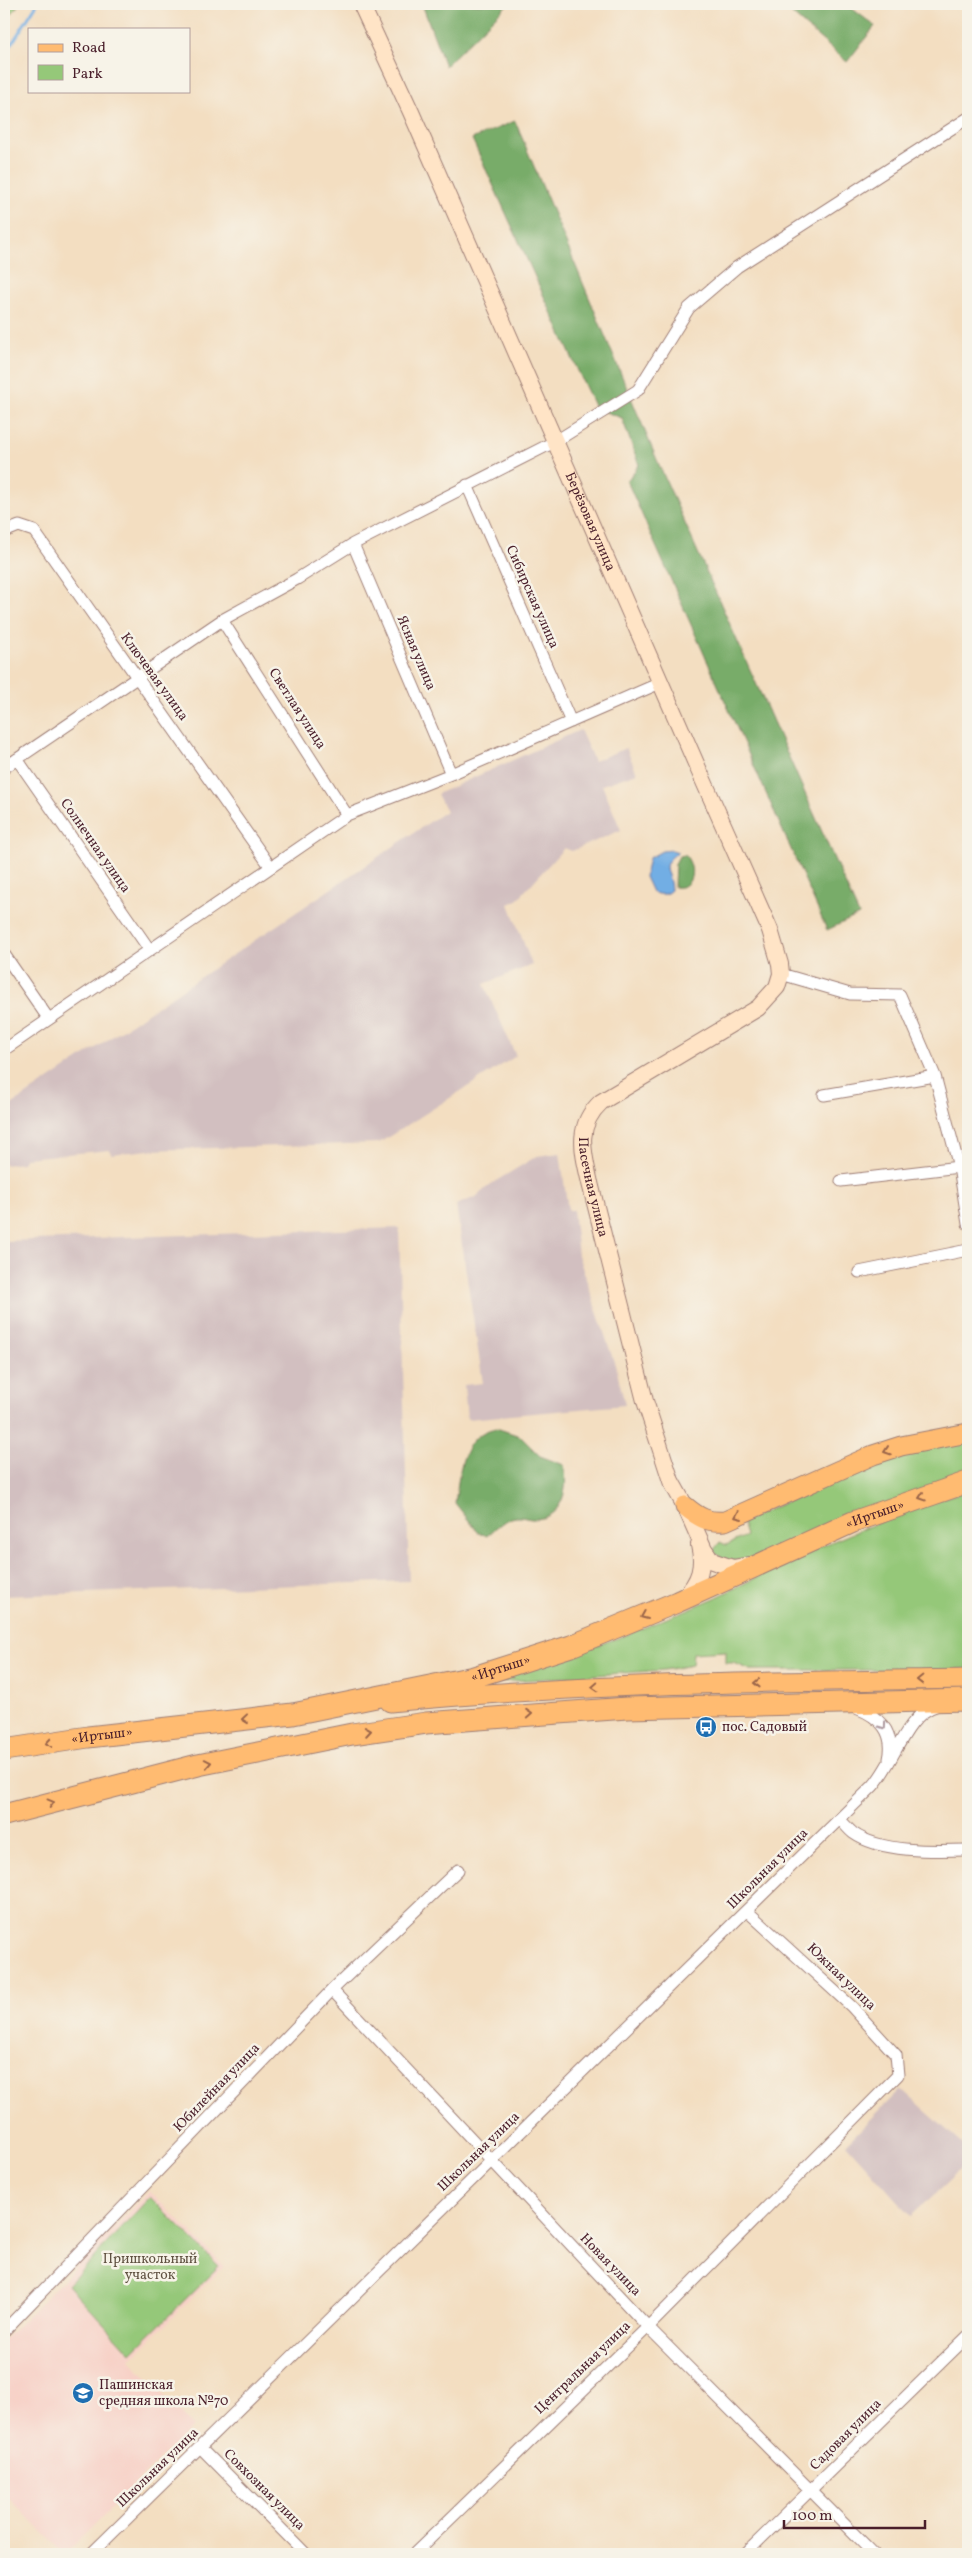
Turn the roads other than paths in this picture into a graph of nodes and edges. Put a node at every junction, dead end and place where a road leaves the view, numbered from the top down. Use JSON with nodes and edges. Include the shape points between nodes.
{"nodes":[{"id":1,"x":361,"y":4,"type":"edge"},
{"id":2,"x":968,"y":118,"type":"edge"},
{"id":3,"x":556,"y":441,"type":"junction"},
{"id":4,"x":467,"y":485,"type":"junction"},
{"id":5,"x":4,"y":532,"type":"edge"},
{"id":6,"x":353,"y":544,"type":"junction"},
{"id":7,"x":222,"y":620,"type":"junction"},
{"id":8,"x":138,"y":678,"type":"junction"},
{"id":9,"x":660,"y":683,"type":"junction"},
{"id":10,"x":570,"y":722,"type":"junction"},
{"id":11,"x":17,"y":759,"type":"junction"},
{"id":12,"x":4,"y":768,"type":"edge"},
{"id":13,"x":451,"y":774,"type":"junction"},
{"id":14,"x":347,"y":815,"type":"junction"},
{"id":15,"x":270,"y":866,"type":"junction"},
{"id":16,"x":149,"y":950,"type":"junction"},
{"id":17,"x":4,"y":954,"type":"edge"},
{"id":18,"x":781,"y":974,"type":"junction"},
{"id":19,"x":48,"y":1018,"type":"junction"},
{"id":20,"x":4,"y":1050,"type":"edge"},
{"id":21,"x":934,"y":1076,"type":"junction"},
{"id":22,"x":824,"y":1095,"type":"dead end"},
{"id":23,"x":959,"y":1168,"type":"junction"},
{"id":24,"x":841,"y":1181,"type":"dead end"},
{"id":25,"x":968,"y":1224,"type":"edge"},
{"id":26,"x":968,"y":1250,"type":"edge"},
{"id":27,"x":859,"y":1272,"type":"dead end"},
{"id":28,"x":968,"y":1433,"type":"edge"},
{"id":29,"x":968,"y":1482,"type":"edge"},
{"id":30,"x":685,"y":1506,"type":"junction"},
{"id":31,"x":852,"y":1522,"type":"junction"},
{"id":32,"x":696,"y":1533,"type":"junction"},
{"id":33,"x":677,"y":1602,"type":"junction"},
{"id":34,"x":968,"y":1679,"type":"edge"},
{"id":35,"x":964,"y":1700,"type":"edge"},
{"id":36,"x":842,"y":1704,"type":"junction"},
{"id":37,"x":294,"y":1714,"type":"junction"},
{"id":38,"x":4,"y":1750,"type":"edge"},
{"id":39,"x":886,"y":1770,"type":"junction"},
{"id":40,"x":4,"y":1815,"type":"edge"},
{"id":41,"x":839,"y":1819,"type":"junction"},
{"id":42,"x":968,"y":1850,"type":"edge"},
{"id":43,"x":458,"y":1870,"type":"dead end"},
{"id":44,"x":747,"y":1911,"type":"junction"},
{"id":45,"x":332,"y":1990,"type":"junction"},
{"id":46,"x":898,"y":2075,"type":"joint"},
{"id":47,"x":491,"y":2162,"type":"junction"},
{"id":48,"x":648,"y":2327,"type":"junction"},
{"id":49,"x":4,"y":2332,"type":"edge"},
{"id":50,"x":968,"y":2336,"type":"edge"},
{"id":51,"x":200,"y":2447,"type":"junction"},
{"id":52,"x":811,"y":2491,"type":"junction"},
{"id":53,"x":91,"y":2554,"type":"edge"},
{"id":54,"x":306,"y":2554,"type":"edge"},
{"id":55,"x":414,"y":2554,"type":"edge"},
{"id":56,"x":745,"y":2554,"type":"edge"},
{"id":57,"x":874,"y":2554,"type":"edge"}],
"edges":[{"from":1,"to":3,"type":"main road","name":"Берёзовая улица"},
{"from":2,"to":3,"type":"street","via":[[737,267],[689,308],[638,390]]},
{"from":3,"to":4,"type":"street"},
{"from":3,"to":9,"type":"main road","name":"Берёзовая улица"},
{"from":4,"to":6,"type":"street"},
{"from":4,"to":10,"type":"street","name":"Сибирская улица"},
{"from":5,"to":8,"type":"street","name":"Ключевая улица","via":[[19,526],[34,531]]},
{"from":6,"to":7,"type":"street"},
{"from":6,"to":13,"type":"street","name":"Ясная улица"},
{"from":7,"to":8,"type":"street"},
{"from":7,"to":14,"type":"street","name":"Светлая улица"},
{"from":8,"to":11,"type":"street"},
{"from":8,"to":15,"type":"street","name":"Ключевая улица"},
{"from":9,"to":10,"type":"street"},
{"from":9,"to":18,"type":"main road","name":"Берёзовая улица","via":[[770,930]]},
{"from":10,"to":13,"type":"street"},
{"from":11,"to":12,"type":"street"},
{"from":11,"to":16,"type":"street","name":"Солнечная улица"},
{"from":13,"to":14,"type":"street"},
{"from":14,"to":15,"type":"street"},
{"from":15,"to":16,"type":"street"},
{"from":16,"to":19,"type":"street"},
{"from":17,"to":19,"type":"street"},
{"from":18,"to":21,"type":"street","via":[[850,994],[900,995]]},
{"from":18,"to":30,"type":"main road","name":"Пасечная улица","via":[[777,987],[758,1008],[601,1102],[586,1120],[584,1130],[583,1152],[590,1183],[645,1400],[670,1481]]},
{"from":19,"to":20,"type":"street"},
{"from":21,"to":22,"type":"street"},
{"from":21,"to":23,"type":"street"},
{"from":23,"to":24,"type":"street"},
{"from":23,"to":25,"type":"street"},
{"from":26,"to":27,"type":"street"},
{"from":28,"to":30,"type":"main road","one_way":true,"via":[[901,1446],[873,1456],[725,1521],[707,1521]]},
{"from":29,"to":31,"type":"highway","name":"«Иртыш»","one_way":true},
{"from":30,"to":32,"type":"main road","name":"Пасечная улица"},
{"from":31,"to":32,"type":"main road","via":[[820,1532],[738,1568],[712,1561]]},
{"from":31,"to":33,"type":"highway","name":"«Иртыш»"},
{"from":32,"to":33,"type":"main road","via":[[701,1559],[700,1575],[694,1586]]},
{"from":33,"to":37,"type":"highway","name":"«Иртыш»","one_way":true,"via":[[515,1666]]},
{"from":34,"to":37,"type":"main road","one_way":true,"via":[[542,1690]]},
{"from":35,"to":36,"type":"highway"},
{"from":35,"to":39,"type":"street","name":"Школьная улица","via":[[921,1713],[906,1732]]},
{"from":36,"to":39,"type":"street","one_way":true,"via":[[868,1713],[886,1728],[891,1748]]},
{"from":40,"to":36,"type":"highway","one_way":true,"via":[[198,1765],[352,1734],[426,1723],[627,1708]]},
{"from":37,"to":38,"type":"highway","name":"«Иртыш»","one_way":true,"via":[[112,1734]]},
{"from":39,"to":41,"type":"street","name":"Школьная улица"},
{"from":41,"to":42,"type":"street","via":[[853,1833],[870,1841],[891,1846]]},
{"from":41,"to":44,"type":"street","name":"Школьная улица"},
{"from":43,"to":45,"type":"street","name":"Юбилейная улица"},
{"from":44,"to":46,"type":"street","name":"Южная улица","via":[[858,2014],[896,2055]]},
{"from":44,"to":47,"type":"street","name":"Школьная улица"},
{"from":45,"to":47,"type":"street","name":"Новая улица"},
{"from":45,"to":49,"type":"street","name":"Юбилейная улица"},
{"from":46,"to":48,"type":"street","name":"Центральная улица"},
{"from":47,"to":48,"type":"street","name":"Новая улица"},
{"from":47,"to":51,"type":"street","name":"Школьная улица"},
{"from":48,"to":52,"type":"street","name":"Новая улица"},
{"from":48,"to":55,"type":"street","name":"Центральная улица"},
{"from":50,"to":52,"type":"street","name":"Садовая улица"},
{"from":51,"to":53,"type":"street","name":"Школьная улица"},
{"from":51,"to":54,"type":"street","name":"Совхозная улица"},
{"from":52,"to":56,"type":"street","name":"Садовая улица"},
{"from":52,"to":57,"type":"street","name":"Новая улица"}]}
